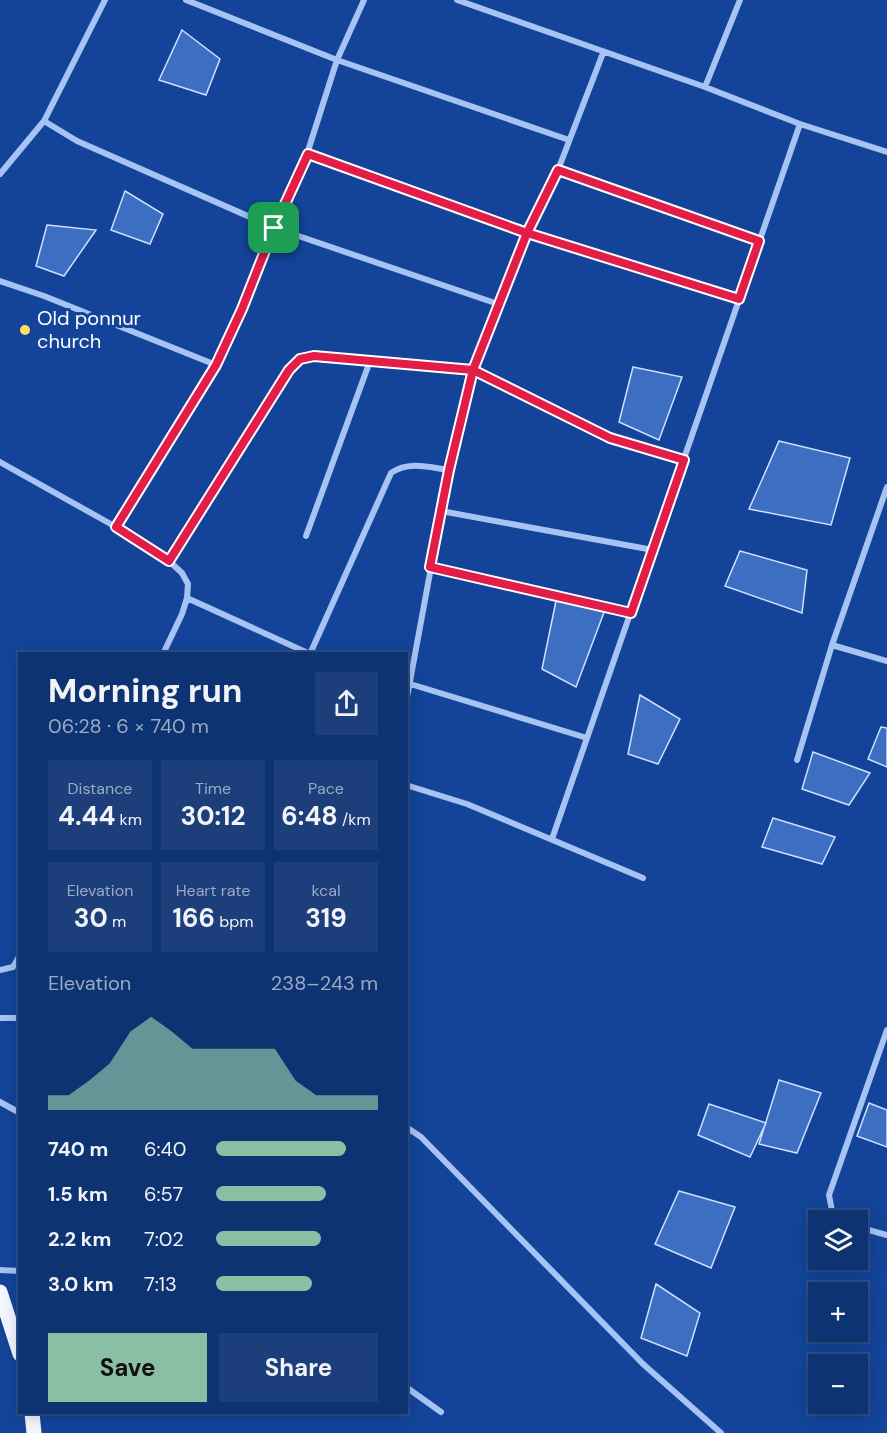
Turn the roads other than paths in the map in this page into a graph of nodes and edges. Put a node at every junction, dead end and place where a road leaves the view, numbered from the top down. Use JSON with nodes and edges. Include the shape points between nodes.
{"nodes":[{"id":1,"x":105,"y":0,"type":"edge"},
{"id":2,"x":186,"y":0,"type":"edge"},
{"id":3,"x":364,"y":0,"type":"edge"},
{"id":4,"x":457,"y":0,"type":"edge"},
{"id":5,"x":740,"y":0,"type":"edge"},
{"id":6,"x":603,"y":53,"type":"junction"},
{"id":7,"x":338,"y":60,"type":"junction"},
{"id":8,"x":705,"y":87,"type":"junction"},
{"id":9,"x":44,"y":121,"type":"junction"},
{"id":10,"x":800,"y":124,"type":"junction"},
{"id":11,"x":569,"y":140,"type":"junction"},
{"id":12,"x":887,"y":152,"type":"edge"},
{"id":13,"x":308,"y":154,"type":"junction"},
{"id":14,"x":558,"y":170,"type":"junction"},
{"id":15,"x":0,"y":174,"type":"edge"},
{"id":16,"x":274,"y":228,"type":"junction"},
{"id":17,"x":527,"y":233,"type":"junction"},
{"id":18,"x":759,"y":241,"type":"junction"},
{"id":19,"x":0,"y":281,"type":"edge"},
{"id":20,"x":739,"y":299,"type":"junction"},
{"id":21,"x":498,"y":304,"type":"junction"},
{"id":22,"x":370,"y":361,"type":"junction"},
{"id":23,"x":216,"y":365,"type":"junction"},
{"id":24,"x":473,"y":370,"type":"junction"},
{"id":25,"x":684,"y":460,"type":"junction"},
{"id":26,"x":0,"y":462,"type":"edge"},
{"id":27,"x":449,"y":470,"type":"junction"},
{"id":28,"x":887,"y":487,"type":"edge"},
{"id":29,"x":441,"y":511,"type":"junction"},
{"id":30,"x":116,"y":527,"type":"junction"},
{"id":31,"x":306,"y":536,"type":"dead end"},
{"id":32,"x":653,"y":550,"type":"junction"},
{"id":33,"x":169,"y":561,"type":"junction"},
{"id":34,"x":430,"y":567,"type":"junction"},
{"id":35,"x":187,"y":597,"type":"junction"},
{"id":36,"x":631,"y":613,"type":"junction"},
{"id":37,"x":832,"y":645,"type":"junction"},
{"id":38,"x":164,"y":652,"type":"edge"},
{"id":39,"x":306,"y":652,"type":"edge"},
{"id":40,"x":311,"y":652,"type":"edge"},
{"id":41,"x":887,"y":661,"type":"edge"},
{"id":42,"x":408,"y":683,"type":"edge"},
{"id":43,"x":587,"y":738,"type":"junction"},
{"id":44,"x":797,"y":760,"type":"dead end"},
{"id":45,"x":408,"y":786,"type":"edge"},
{"id":46,"x":552,"y":839,"type":"junction"},
{"id":47,"x":643,"y":878,"type":"dead end"},
{"id":48,"x":18,"y":959,"type":"edge"},
{"id":49,"x":0,"y":970,"type":"edge"},
{"id":50,"x":0,"y":1018,"type":"edge"},
{"id":51,"x":18,"y":1018,"type":"edge"},
{"id":52,"x":887,"y":1030,"type":"edge"},
{"id":53,"x":0,"y":1102,"type":"edge"},
{"id":54,"x":18,"y":1112,"type":"edge"},
{"id":55,"x":408,"y":1128,"type":"edge"},
{"id":56,"x":832,"y":1210,"type":"edge"},
{"id":57,"x":868,"y":1230,"type":"edge"},
{"id":58,"x":887,"y":1235,"type":"edge"},
{"id":59,"x":0,"y":1270,"type":"edge"},
{"id":60,"x":18,"y":1271,"type":"edge"},
{"id":61,"x":0,"y":1292,"type":"edge"},
{"id":62,"x":18,"y":1348,"type":"edge"},
{"id":63,"x":408,"y":1387,"type":"edge"},
{"id":64,"x":441,"y":1412,"type":"dead end"},
{"id":65,"x":32,"y":1414,"type":"edge"},
{"id":66,"x":34,"y":1433,"type":"edge"},
{"id":67,"x":722,"y":1433,"type":"edge"}],
"edges":[{"from":1,"to":9,"type":"street"},
{"from":2,"to":7,"type":"street"},
{"from":3,"to":7,"type":"street"},
{"from":4,"to":6,"type":"street"},
{"from":5,"to":8,"type":"street"},
{"from":6,"to":8,"type":"street"},
{"from":6,"to":11,"type":"street"},
{"from":7,"to":11,"type":"street"},
{"from":7,"to":13,"type":"street"},
{"from":8,"to":10,"type":"street"},
{"from":9,"to":15,"type":"street"},
{"from":9,"to":16,"type":"street","via":[[77,141]]},
{"from":10,"to":12,"type":"street"},
{"from":10,"to":18,"type":"street"},
{"from":11,"to":14,"type":"street"},
{"from":13,"to":16,"type":"street"},
{"from":13,"to":17,"type":"street"},
{"from":14,"to":17,"type":"street"},
{"from":14,"to":18,"type":"street"},
{"from":16,"to":21,"type":"street"},
{"from":16,"to":23,"type":"street"},
{"from":17,"to":20,"type":"street"},
{"from":17,"to":21,"type":"street"},
{"from":18,"to":20,"type":"street"},
{"from":19,"to":23,"type":"street"},
{"from":20,"to":25,"type":"street"},
{"from":21,"to":24,"type":"street"},
{"from":22,"to":24,"type":"street"},
{"from":22,"to":31,"type":"street"},
{"from":22,"to":33,"type":"street","via":[[314,356],[300,359],[289,370]]},
{"from":23,"to":30,"type":"street"},
{"from":24,"to":25,"type":"street","via":[[610,438]]},
{"from":24,"to":27,"type":"street"},
{"from":25,"to":32,"type":"street"},
{"from":26,"to":30,"type":"street"},
{"from":27,"to":29,"type":"street"},
{"from":27,"to":40,"type":"street","via":[[408,465],[391,473]]},
{"from":28,"to":37,"type":"street"},
{"from":29,"to":32,"type":"street"},
{"from":29,"to":34,"type":"street"},
{"from":30,"to":33,"type":"street"},
{"from":32,"to":36,"type":"street"},
{"from":33,"to":35,"type":"street","via":[[188,584]]},
{"from":34,"to":36,"type":"street"},
{"from":34,"to":42,"type":"street"},
{"from":35,"to":38,"type":"street"},
{"from":35,"to":39,"type":"street"},
{"from":36,"to":43,"type":"street"},
{"from":37,"to":41,"type":"street"},
{"from":37,"to":44,"type":"street"},
{"from":42,"to":43,"type":"street"},
{"from":43,"to":46,"type":"street"},
{"from":45,"to":46,"type":"street","via":[[467,804]]},
{"from":46,"to":47,"type":"street"},
{"from":48,"to":49,"type":"street","via":[[14,967]]},
{"from":50,"to":51,"type":"street"},
{"from":52,"to":56,"type":"street","via":[[829,1195]]},
{"from":53,"to":54,"type":"street"},
{"from":55,"to":67,"type":"street","via":[[421,1137],[643,1364]]},
{"from":57,"to":58,"type":"street"},
{"from":59,"to":60,"type":"street"},
{"from":61,"to":62,"type":"main road"},
{"from":63,"to":64,"type":"street"},
{"from":65,"to":66,"type":"main road"}]}
